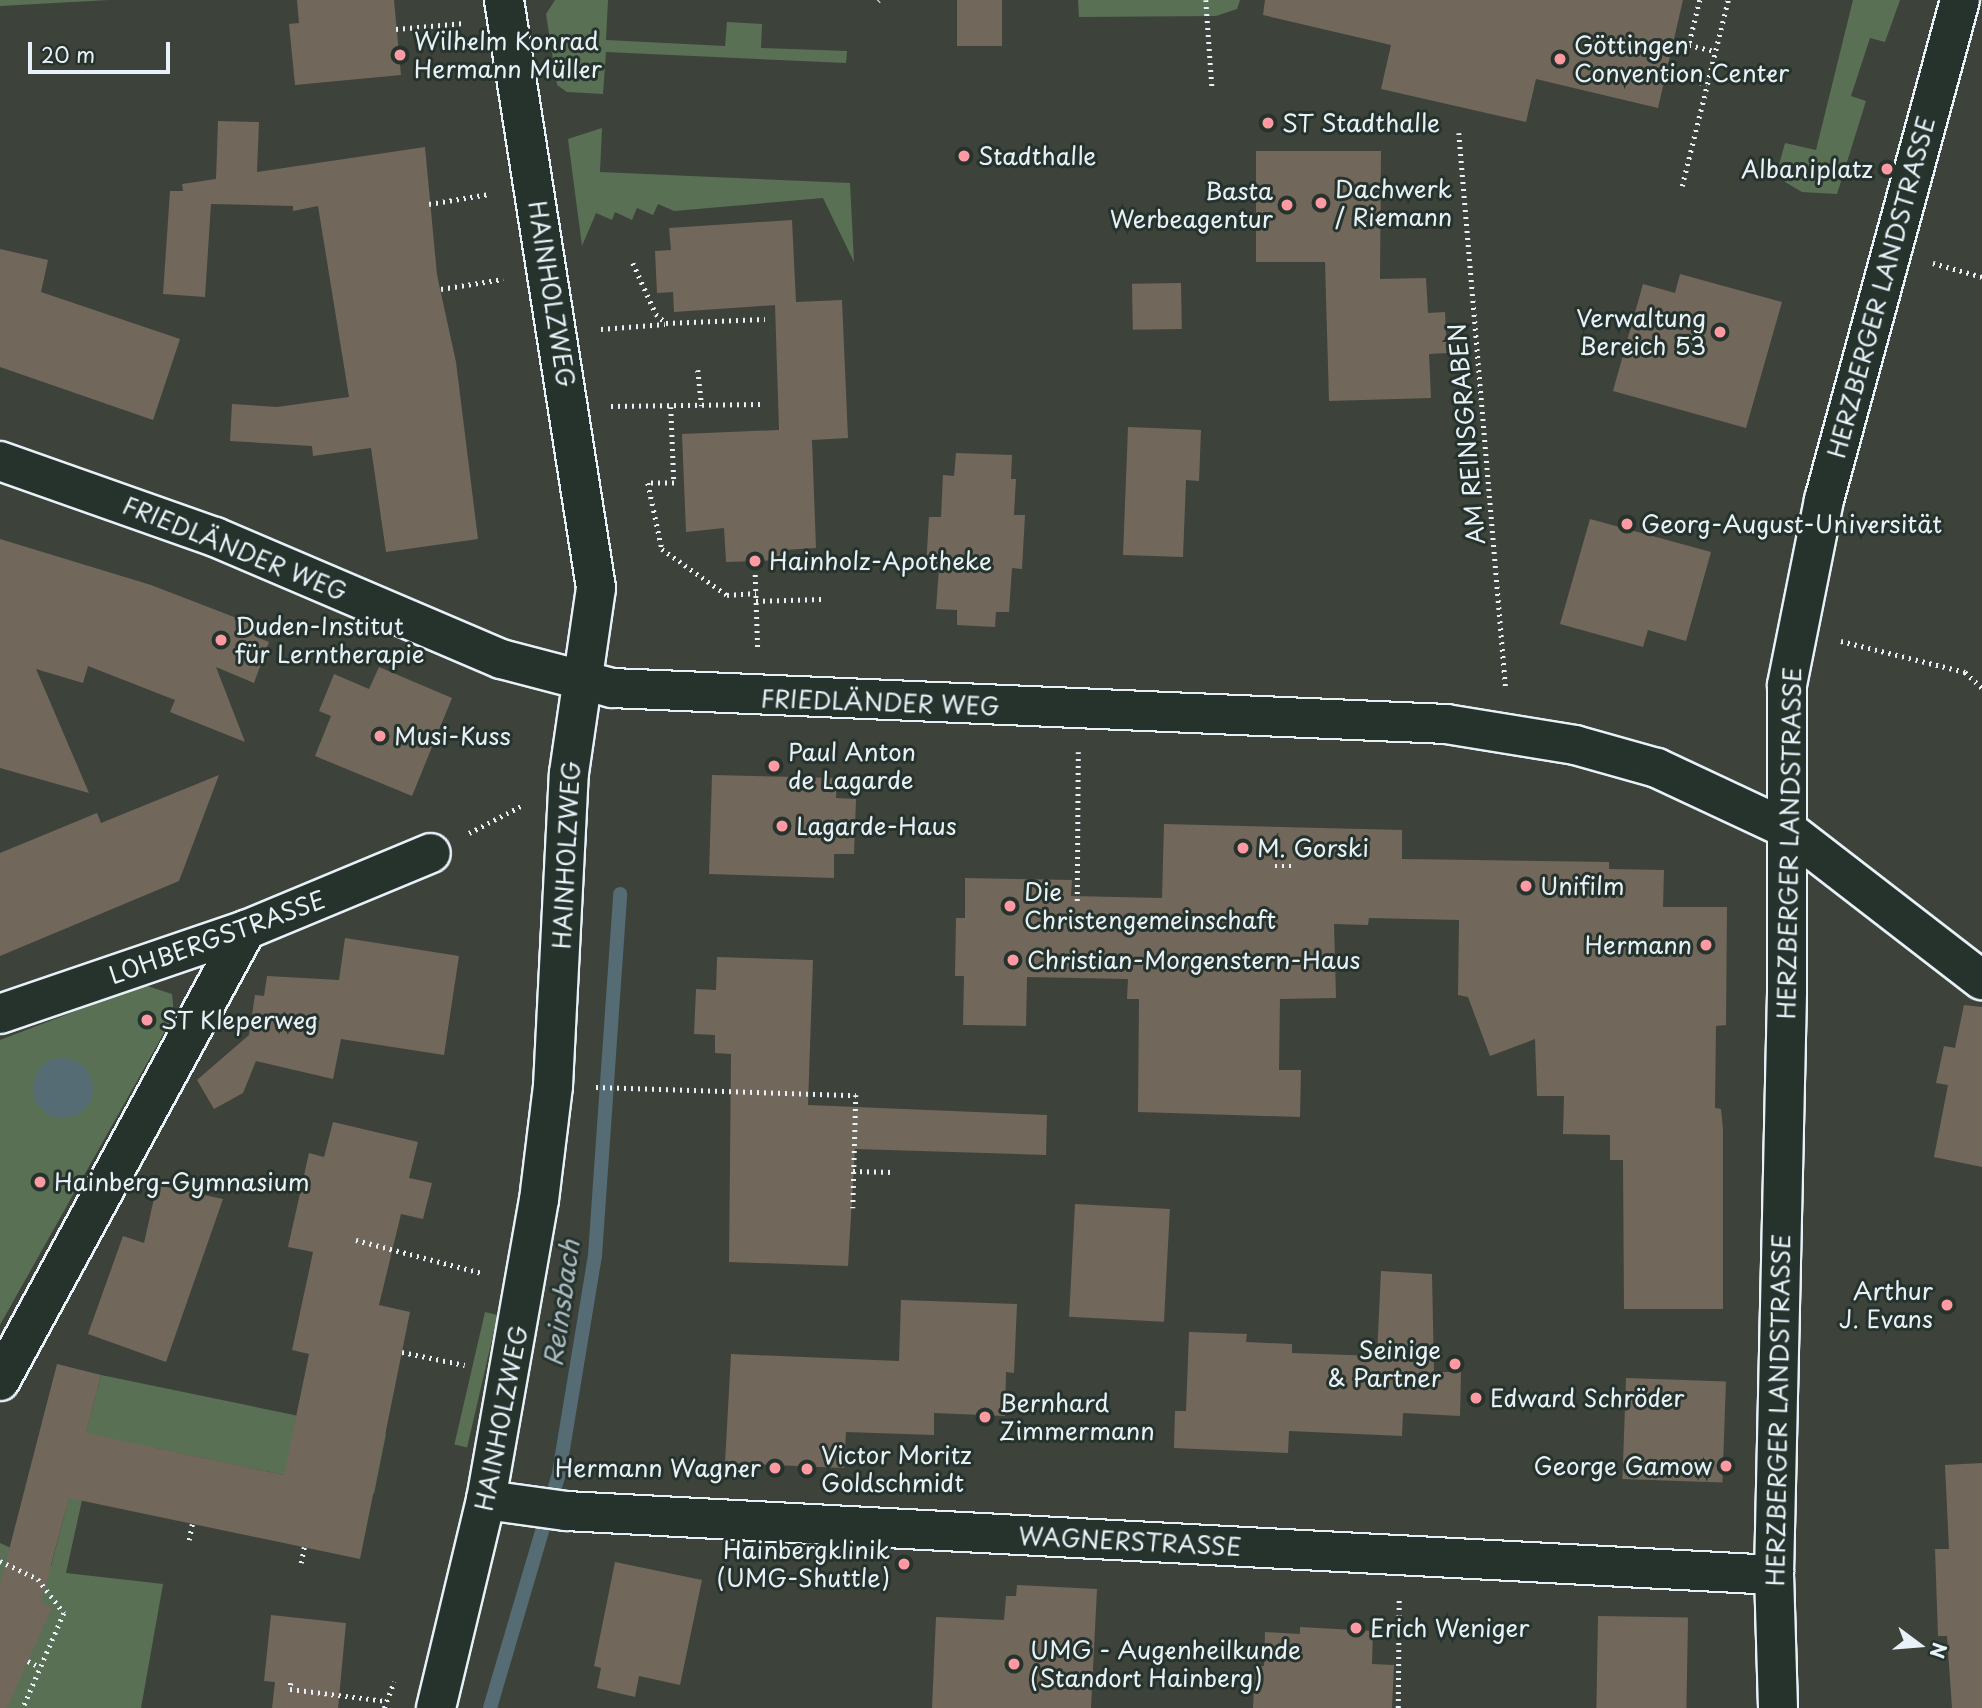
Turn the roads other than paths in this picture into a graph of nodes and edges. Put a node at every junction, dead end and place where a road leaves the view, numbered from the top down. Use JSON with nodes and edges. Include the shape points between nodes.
{"nodes":[{"id":1,"x":1960,"y":0,"type":"edge"},
{"id":2,"x":505,"y":9,"type":"edge"},
{"id":3,"x":0,"y":461,"type":"edge"},
{"id":4,"x":583,"y":682,"type":"junction"},
{"id":5,"x":1785,"y":828,"type":"junction"},
{"id":6,"x":431,"y":853,"type":"road end"},
{"id":7,"x":246,"y":930,"type":"junction"},
{"id":8,"x":1982,"y":979,"type":"edge"},
{"id":9,"x":0,"y":1014,"type":"edge"},
{"id":10,"x":0,"y":1381,"type":"edge"},
{"id":11,"x":486,"y":1500,"type":"junction"},
{"id":12,"x":1774,"y":1575,"type":"junction"},
{"id":13,"x":436,"y":1708,"type":"edge"},
{"id":14,"x":1778,"y":1708,"type":"edge"}],
"edges":[{"from":1,"to":5,"type":"street","name":"HERZBERGER LANDSTRASSE","via":[[1857,369],[1796,629],[1787,685]]},
{"from":2,"to":4,"type":"street","name":"HAINHOLZWEG","via":[[596,588]]},
{"from":3,"to":4,"type":"street","name":"FRIEDLÄNDER WEG","via":[[215,537],[501,659]]},
{"from":4,"to":5,"type":"street","name":"FRIEDLÄNDER WEG","via":[[653,692],[760,698],[1446,724],[1510,732],[1657,768]]},
{"from":4,"to":11,"type":"street","name":"HAINHOLZWEG","via":[[569,773],[551,1098],[528,1271]]},
{"from":5,"to":8,"type":"street","name":"FRIEDLÄNDER WEG"},
{"from":5,"to":12,"type":"street","name":"HERZBERGER LANDSTRASSE","via":[[1787,992]]},
{"from":6,"to":7,"type":"street","name":"LOHBERGSTRASSE"},
{"from":7,"to":9,"type":"street","name":"LOHBERGSTRASSE"},
{"from":7,"to":10,"type":"street"},
{"from":11,"to":12,"type":"street","name":"WAGNERSTRASSE","via":[[551,1509]]},
{"from":11,"to":13,"type":"street","name":"HAINHOLZWEG"},
{"from":12,"to":14,"type":"street","name":"HERZBERGER LANDSTRASSE"}]}
